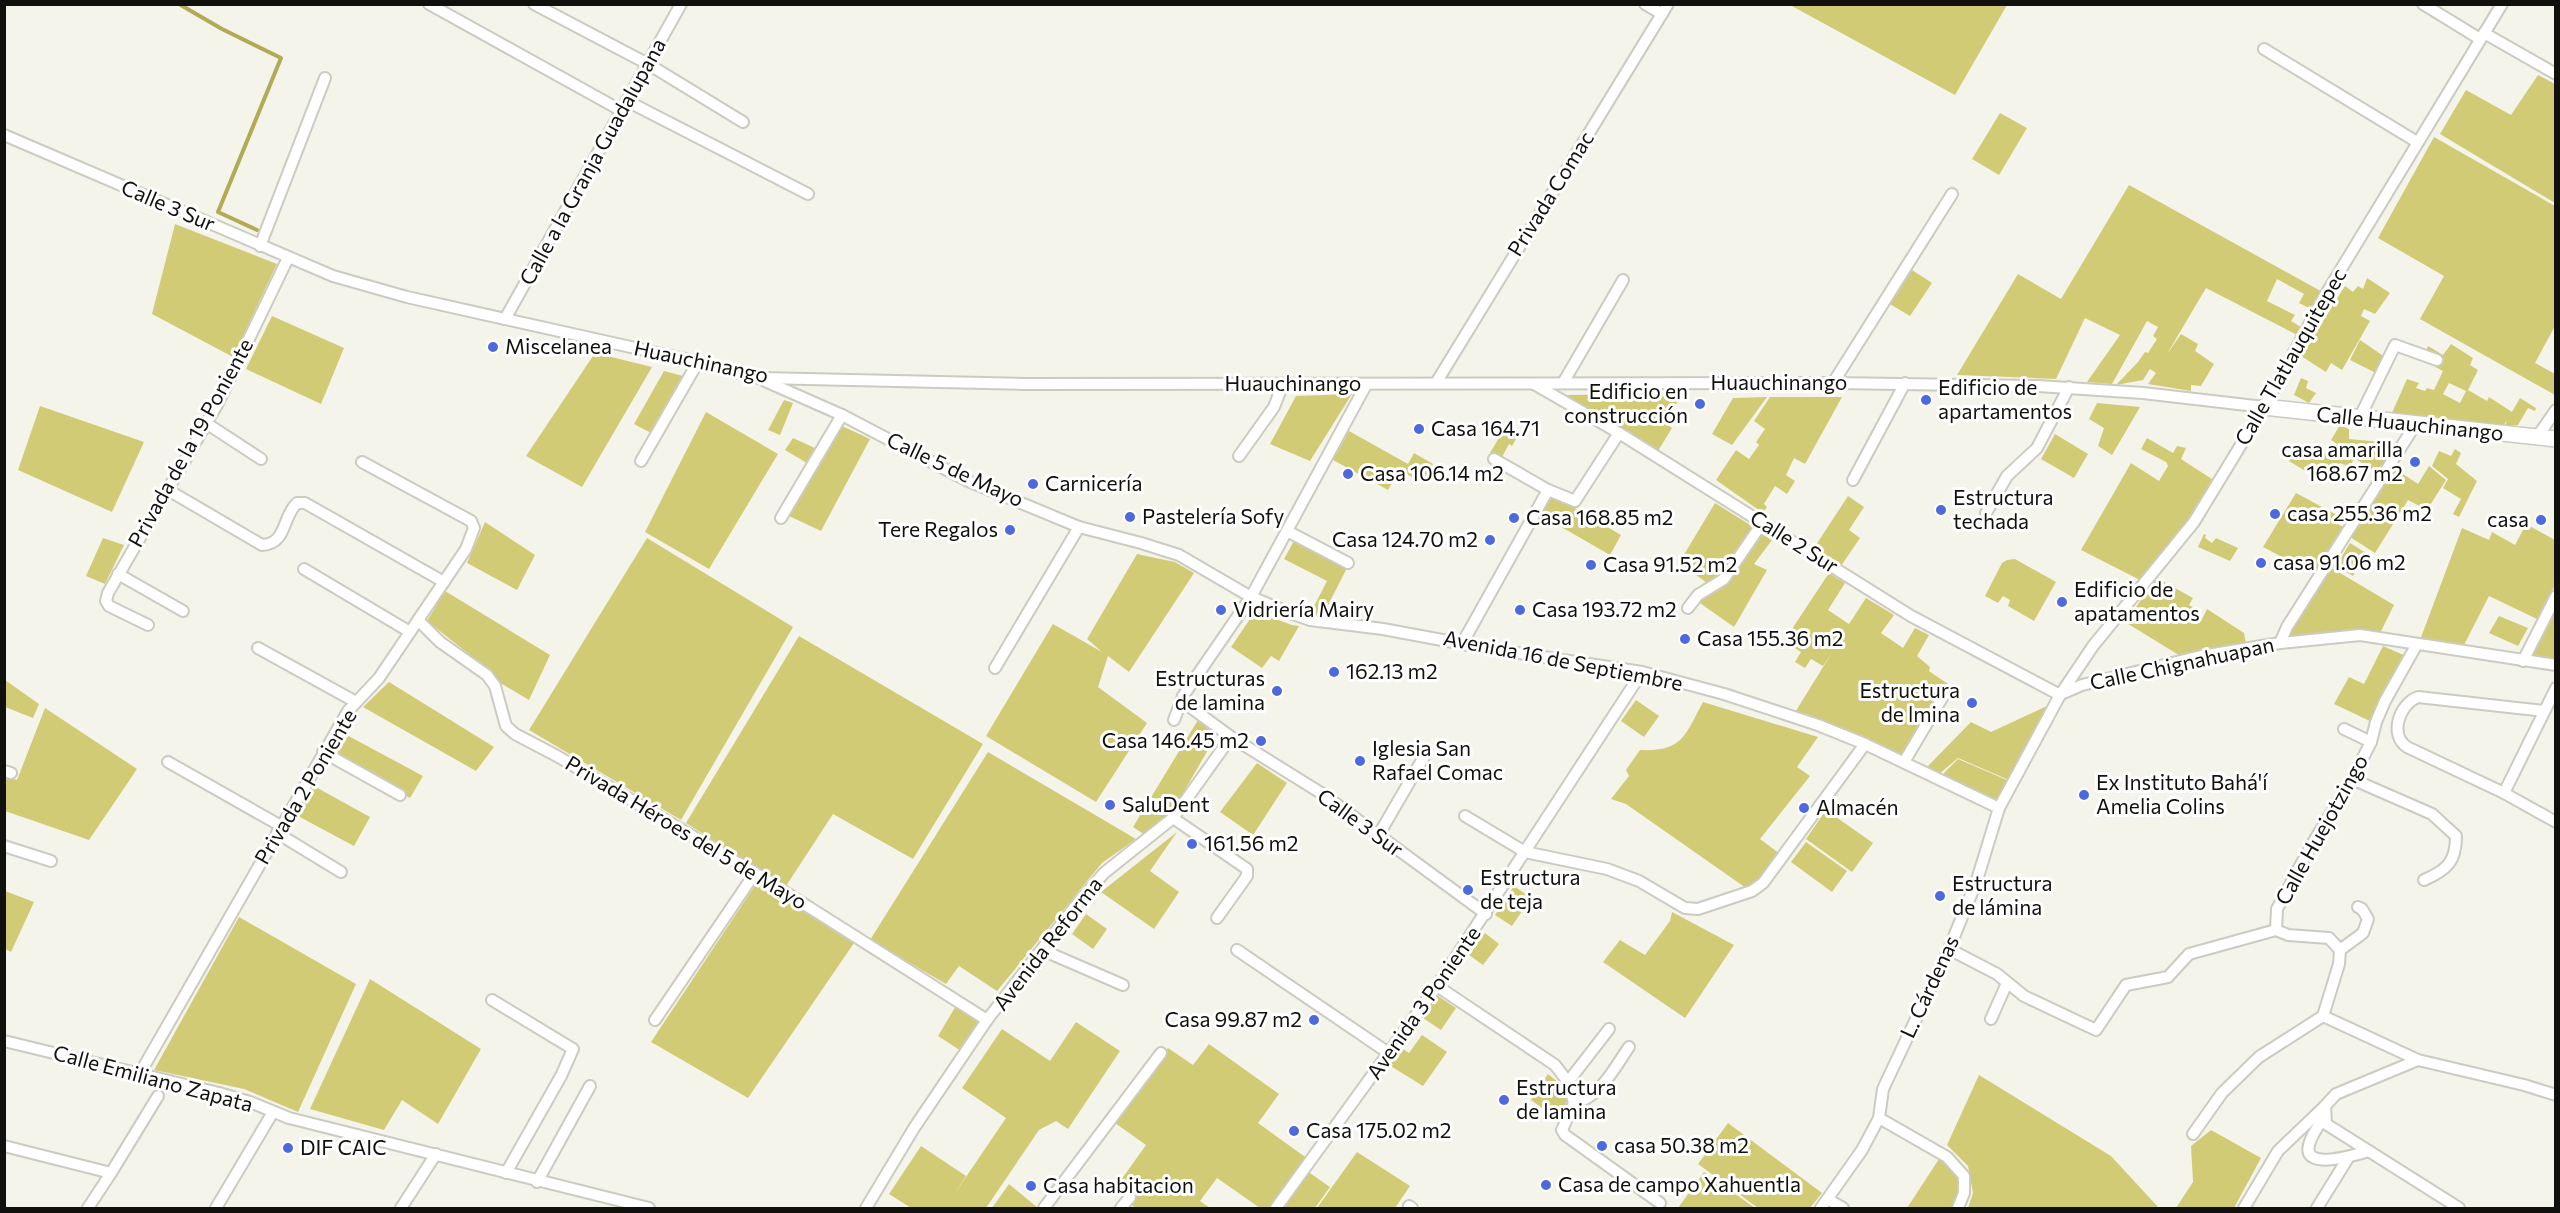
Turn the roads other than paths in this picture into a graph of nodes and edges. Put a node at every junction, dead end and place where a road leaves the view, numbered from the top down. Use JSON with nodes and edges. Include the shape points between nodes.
{"nodes":[{"id":1,"x":429,"y":4,"type":"edge"},
{"id":2,"x":534,"y":4,"type":"edge"},
{"id":3,"x":681,"y":4,"type":"edge"},
{"id":4,"x":1646,"y":4,"type":"edge"},
{"id":5,"x":2423,"y":4,"type":"edge"},
{"id":6,"x":2502,"y":4,"type":"edge"},
{"id":7,"x":1665,"y":9,"type":"edge"},
{"id":8,"x":2482,"y":36,"type":"junction"},
{"id":9,"x":2264,"y":50,"type":"dead end"},
{"id":10,"x":648,"y":64,"type":"junction"},
{"id":11,"x":2556,"y":74,"type":"edge"},
{"id":12,"x":325,"y":78,"type":"dead end"},
{"id":13,"x":627,"y":101,"type":"junction"},
{"id":14,"x":621,"y":111,"type":"junction"},
{"id":15,"x":743,"y":122,"type":"dead end"},
{"id":16,"x":4,"y":135,"type":"edge"},
{"id":17,"x":2417,"y":142,"type":"junction"},
{"id":18,"x":808,"y":194,"type":"dead end"},
{"id":19,"x":1952,"y":194,"type":"dead end"},
{"id":20,"x":260,"y":246,"type":"junction"},
{"id":21,"x":288,"y":258,"type":"junction"},
{"id":22,"x":333,"y":276,"type":"joint"},
{"id":23,"x":1623,"y":280,"type":"dead end"},
{"id":24,"x":505,"y":319,"type":"junction"},
{"id":25,"x":2437,"y":360,"type":"dead end"},
{"id":26,"x":698,"y":362,"type":"junction"},
{"id":27,"x":759,"y":378,"type":"junction"},
{"id":28,"x":1436,"y":383,"type":"junction"},
{"id":29,"x":1532,"y":383,"type":"junction"},
{"id":30,"x":1563,"y":383,"type":"junction"},
{"id":31,"x":1833,"y":383,"type":"junction"},
{"id":32,"x":1905,"y":383,"type":"junction"},
{"id":33,"x":1283,"y":384,"type":"junction"},
{"id":34,"x":1366,"y":385,"type":"junction"},
{"id":35,"x":2069,"y":387,"type":"junction"},
{"id":36,"x":2264,"y":407,"type":"junction"},
{"id":37,"x":2556,"y":410,"type":"edge"},
{"id":38,"x":842,"y":415,"type":"junction"},
{"id":39,"x":2359,"y":419,"type":"junction"},
{"id":40,"x":206,"y":423,"type":"junction"},
{"id":41,"x":2415,"y":425,"type":"junction"},
{"id":42,"x":1618,"y":433,"type":"junction"},
{"id":43,"x":2537,"y":437,"type":"junction"},
{"id":44,"x":2556,"y":439,"type":"edge"},
{"id":45,"x":1239,"y":456,"type":"dead end"},
{"id":46,"x":261,"y":459,"type":"dead end"},
{"id":47,"x":1494,"y":459,"type":"dead end"},
{"id":48,"x":641,"y":460,"type":"dead end"},
{"id":49,"x":362,"y":462,"type":"dead end"},
{"id":50,"x":1853,"y":480,"type":"dead end"},
{"id":51,"x":168,"y":490,"type":"junction"},
{"id":52,"x":1548,"y":490,"type":"junction"},
{"id":53,"x":1986,"y":513,"type":"dead end"},
{"id":54,"x":781,"y":518,"type":"dead end"},
{"id":55,"x":1763,"y":522,"type":"junction"},
{"id":56,"x":1079,"y":527,"type":"junction"},
{"id":57,"x":1287,"y":531,"type":"junction"},
{"id":58,"x":1348,"y":562,"type":"dead end"},
{"id":59,"x":304,"y":569,"type":"dead end"},
{"id":60,"x":118,"y":574,"type":"junction"},
{"id":61,"x":444,"y":582,"type":"junction"},
{"id":62,"x":2556,"y":596,"type":"edge"},
{"id":63,"x":1251,"y":597,"type":"junction"},
{"id":64,"x":1688,"y":608,"type":"dead end"},
{"id":65,"x":183,"y":611,"type":"dead end"},
{"id":66,"x":418,"y":620,"type":"junction"},
{"id":67,"x":148,"y":625,"type":"dead end"},
{"id":68,"x":410,"y":632,"type":"junction"},
{"id":69,"x":1463,"y":642,"type":"junction"},
{"id":70,"x":2280,"y":642,"type":"junction"},
{"id":71,"x":2417,"y":644,"type":"junction"},
{"id":72,"x":258,"y":648,"type":"dead end"},
{"id":73,"x":2523,"y":661,"type":"junction"},
{"id":74,"x":2556,"y":665,"type":"edge"},
{"id":75,"x":995,"y":668,"type":"dead end"},
{"id":76,"x":1642,"y":672,"type":"junction"},
{"id":77,"x":2556,"y":688,"type":"edge"},
{"id":78,"x":1945,"y":693,"type":"dead end"},
{"id":79,"x":2060,"y":695,"type":"junction"},
{"id":80,"x":1182,"y":701,"type":"junction"},
{"id":81,"x":356,"y":702,"type":"junction"},
{"id":82,"x":2544,"y":711,"type":"junction"},
{"id":83,"x":1174,"y":720,"type":"dead end"},
{"id":84,"x":2344,"y":729,"type":"dead end"},
{"id":85,"x":1231,"y":737,"type":"junction"},
{"id":86,"x":2371,"y":742,"type":"junction"},
{"id":87,"x":1865,"y":744,"type":"junction"},
{"id":88,"x":323,"y":753,"type":"junction"},
{"id":89,"x":1425,"y":755,"type":"dead end"},
{"id":90,"x":168,"y":762,"type":"dead end"},
{"id":91,"x":1904,"y":762,"type":"junction"},
{"id":92,"x":2352,"y":779,"type":"junction"},
{"id":93,"x":2504,"y":793,"type":"junction"},
{"id":94,"x":400,"y":795,"type":"dead end"},
{"id":95,"x":1999,"y":808,"type":"junction"},
{"id":96,"x":1465,"y":816,"type":"dead end"},
{"id":97,"x":1173,"y":818,"type":"junction"},
{"id":98,"x":2556,"y":822,"type":"edge"},
{"id":99,"x":279,"y":830,"type":"junction"},
{"id":100,"x":1378,"y":836,"type":"junction"},
{"id":101,"x":4,"y":846,"type":"edge"},
{"id":102,"x":1525,"y":852,"type":"junction"},
{"id":103,"x":51,"y":861,"type":"dead end"},
{"id":104,"x":341,"y":872,"type":"dead end"},
{"id":105,"x":755,"y":873,"type":"junction"},
{"id":106,"x":2424,"y":880,"type":"dead end"},
{"id":107,"x":2358,"y":907,"type":"dead end"},
{"id":108,"x":1486,"y":914,"type":"junction"},
{"id":109,"x":1217,"y":918,"type":"dead end"},
{"id":110,"x":2276,"y":930,"type":"junction"},
{"id":111,"x":1950,"y":949,"type":"junction"},
{"id":112,"x":1042,"y":950,"type":"junction"},
{"id":113,"x":1237,"y":950,"type":"dead end"},
{"id":114,"x":2340,"y":950,"type":"junction"},
{"id":115,"x":2007,"y":983,"type":"junction"},
{"id":116,"x":1123,"y":986,"type":"dead end"},
{"id":117,"x":1437,"y":986,"type":"junction"},
{"id":118,"x":492,"y":1000,"type":"dead end"},
{"id":119,"x":2323,"y":1016,"type":"junction"},
{"id":120,"x":1991,"y":1019,"type":"dead end"},
{"id":121,"x":655,"y":1020,"type":"dead end"},
{"id":122,"x":987,"y":1020,"type":"junction"},
{"id":123,"x":1609,"y":1029,"type":"dead end"},
{"id":124,"x":4,"y":1041,"type":"edge"},
{"id":125,"x":1629,"y":1047,"type":"dead end"},
{"id":126,"x":1161,"y":1053,"type":"dead end"},
{"id":127,"x":1390,"y":1054,"type":"junction"},
{"id":128,"x":2418,"y":1060,"type":"junction"},
{"id":129,"x":139,"y":1075,"type":"junction"},
{"id":130,"x":1568,"y":1082,"type":"junction"},
{"id":131,"x":590,"y":1086,"type":"dead end"},
{"id":132,"x":2556,"y":1095,"type":"edge"},
{"id":133,"x":159,"y":1096,"type":"dead end"},
{"id":134,"x":1574,"y":1103,"type":"junction"},
{"id":135,"x":2325,"y":1111,"type":"junction"},
{"id":136,"x":273,"y":1112,"type":"junction"},
{"id":137,"x":1879,"y":1118,"type":"junction"},
{"id":138,"x":2193,"y":1134,"type":"dead end"},
{"id":139,"x":8,"y":1147,"type":"edge"},
{"id":140,"x":2369,"y":1150,"type":"junction"},
{"id":141,"x":436,"y":1154,"type":"junction"},
{"id":142,"x":2348,"y":1158,"type":"junction"},
{"id":143,"x":4,"y":1160,"type":"edge"},
{"id":144,"x":111,"y":1173,"type":"junction"},
{"id":145,"x":506,"y":1173,"type":"junction"},
{"id":146,"x":537,"y":1182,"type":"junction"},
{"id":147,"x":1130,"y":1197,"type":"dead end"},
{"id":148,"x":1660,"y":1203,"type":"dead end"},
{"id":149,"x":1825,"y":1204,"type":"edge"},
{"id":150,"x":634,"y":1207,"type":"edge"},
{"id":151,"x":88,"y":1209,"type":"edge"},
{"id":152,"x":216,"y":1209,"type":"edge"},
{"id":153,"x":401,"y":1209,"type":"edge"},
{"id":154,"x":649,"y":1209,"type":"edge"},
{"id":155,"x":866,"y":1209,"type":"edge"},
{"id":156,"x":1044,"y":1209,"type":"edge"},
{"id":157,"x":1122,"y":1209,"type":"edge"},
{"id":158,"x":1276,"y":1209,"type":"edge"},
{"id":159,"x":1843,"y":1209,"type":"edge"},
{"id":160,"x":1958,"y":1209,"type":"edge"},
{"id":161,"x":2244,"y":1209,"type":"edge"},
{"id":162,"x":2317,"y":1209,"type":"edge"},
{"id":163,"x":2459,"y":1209,"type":"edge"}],
"edges":[{"from":1,"to":14,"type":"street"},
{"from":2,"to":10,"type":"street"},
{"from":3,"to":10,"type":"street","name":"Calle a la Granja Guadalupana"},
{"from":4,"to":7,"type":"street"},
{"from":5,"to":8,"type":"street"},
{"from":6,"to":8,"type":"street","name":"Calle Tlatlauquitepec"},
{"from":7,"to":28,"type":"street","name":"Privada Comac"},
{"from":8,"to":11,"type":"street"},
{"from":8,"to":17,"type":"street","name":"Calle Tlatlauquitepec"},
{"from":9,"to":17,"type":"street"},
{"from":10,"to":13,"type":"street","name":"Calle a la Granja Guadalupana"},
{"from":10,"to":15,"type":"street"},
{"from":12,"to":20,"type":"street"},
{"from":13,"to":14,"type":"street","name":"Calle a la Granja Guadalupana"},
{"from":13,"to":18,"type":"street"},
{"from":14,"to":24,"type":"street","name":"Calle a la Granja Guadalupana"},
{"from":16,"to":20,"type":"street","name":"Calle 3 Sur"},
{"from":17,"to":36,"type":"street","name":"Calle Tlatlauquitepec"},
{"from":19,"to":31,"type":"street"},
{"from":20,"to":21,"type":"street","name":"Calle 3 Sur"},
{"from":21,"to":22,"type":"street","name":"Calle 3 Sur"},
{"from":21,"to":40,"type":"street","name":"Privada de la 19 Poniente"},
{"from":22,"to":24,"type":"street","name":"Huauchinango"},
{"from":23,"to":30,"type":"street"},
{"from":24,"to":26,"type":"street","name":"Huauchinango"},
{"from":25,"to":39,"type":"street","via":[[2395,345]]},
{"from":26,"to":27,"type":"street","name":"Huauchinango"},
{"from":26,"to":48,"type":"street"},
{"from":27,"to":33,"type":"street","name":"Huauchinango"},
{"from":27,"to":38,"type":"street","name":"Calle 5 de Mayo"},
{"from":28,"to":29,"type":"street","name":"Huauchinango"},
{"from":28,"to":34,"type":"street","name":"Huauchinango"},
{"from":29,"to":30,"type":"street","name":"Huauchinango"},
{"from":29,"to":42,"type":"street","name":"Calle 2 Sur"},
{"from":30,"to":31,"type":"street","name":"Huauchinango"},
{"from":31,"to":32,"type":"street","name":"Huauchinango"},
{"from":32,"to":35,"type":"street","name":"Huauchinango"},
{"from":32,"to":50,"type":"street"},
{"from":33,"to":34,"type":"street","name":"Huauchinango"},
{"from":33,"to":45,"type":"street","via":[[1274,407]]},
{"from":34,"to":57,"type":"street"},
{"from":35,"to":36,"type":"street","name":"Huauchinango"},
{"from":35,"to":53,"type":"street","via":[[2037,448],[2007,476]]},
{"from":36,"to":39,"type":"main road","name":"Calle Huauchinango"},
{"from":36,"to":79,"type":"street","name":"Calle Tlatlauquitepec","via":[[2194,522],[2100,638]]},
{"from":37,"to":43,"type":"street"},
{"from":38,"to":54,"type":"street"},
{"from":38,"to":56,"type":"street","name":"Calle 5 de Mayo","via":[[968,481]]},
{"from":39,"to":41,"type":"main road","name":"Calle Huauchinango"},
{"from":40,"to":46,"type":"street"},
{"from":40,"to":51,"type":"street","name":"Privada de la 19 Poniente"},
{"from":41,"to":43,"type":"main road","name":"Calle Huauchinango"},
{"from":41,"to":70,"type":"street"},
{"from":42,"to":52,"type":"street","via":[[1575,501]]},
{"from":42,"to":55,"type":"street","name":"Calle 2 Sur"},
{"from":43,"to":44,"type":"main road","name":"Calle Huauchinango"},
{"from":47,"to":52,"type":"street"},
{"from":49,"to":61,"type":"street","name":"Privada 2 Poniente","via":[[471,521],[474,528],[466,549]]},
{"from":51,"to":60,"type":"street","name":"Privada de la 19 Poniente"},
{"from":51,"to":61,"type":"street","via":[[262,545],[280,537],[290,509],[305,503]]},
{"from":52,"to":69,"type":"street"},
{"from":55,"to":64,"type":"street","via":[[1724,579],[1698,595]]},
{"from":55,"to":79,"type":"street","name":"Calle 2 Sur","via":[[1911,616]]},
{"from":56,"to":63,"type":"street","name":"Calle 5 de Mayo","via":[[1179,555]]},
{"from":56,"to":75,"type":"street"},
{"from":57,"to":58,"type":"street"},
{"from":57,"to":63,"type":"street"},
{"from":59,"to":68,"type":"street"},
{"from":60,"to":65,"type":"street"},
{"from":60,"to":67,"type":"street","name":"Privada de la 19 Poniente","via":[[106,601]]},
{"from":61,"to":66,"type":"street","name":"Privada 2 Poniente"},
{"from":62,"to":73,"type":"street"},
{"from":63,"to":69,"type":"street","name":"Avenida 16 de Septiembre","via":[[1310,620]]},
{"from":63,"to":80,"type":"street"},
{"from":66,"to":68,"type":"street","name":"Privada 2 Poniente"},
{"from":66,"to":105,"type":"street","name":"Privada Héroes del 5 de Mayo","via":[[440,642],[488,675],[506,726],[515,734]]},
{"from":68,"to":81,"type":"street","name":"Privada 2 Poniente","via":[[379,678]]},
{"from":69,"to":76,"type":"street","name":"Avenida 16 de Septiembre"},
{"from":70,"to":71,"type":"street","name":"Calle Chignahuapan","via":[[2360,635]]},
{"from":70,"to":79,"type":"street","name":"Calle Chignahuapan","via":[[2201,656],[2082,685]]},
{"from":71,"to":73,"type":"street","name":"Calle Chignahuapan"},
{"from":71,"to":86,"type":"street","name":"Calle Huejotzingo","via":[[2385,701]]},
{"from":72,"to":81,"type":"street"},
{"from":73,"to":74,"type":"street","name":"Calle Chignahuapan"},
{"from":76,"to":87,"type":"street","name":"Avenida 16 de Septiembre","via":[[1735,698]]},
{"from":76,"to":102,"type":"street","name":"Avenida 3 Poniente"},
{"from":77,"to":82,"type":"street"},
{"from":78,"to":91,"type":"street"},
{"from":79,"to":95,"type":"street","name":"L. Cárdenas"},
{"from":80,"to":83,"type":"street"},
{"from":80,"to":85,"type":"street"},
{"from":81,"to":88,"type":"street","name":"Privada 2 Poniente"},
{"from":82,"to":93,"type":"street"},
{"from":82,"to":93,"type":"street","via":[[2418,698],[2409,701],[2400,716],[2400,742]]},
{"from":84,"to":86,"type":"street"},
{"from":85,"to":97,"type":"street","name":"Avenida Reforma"},
{"from":85,"to":100,"type":"street","name":"Calle 3 Sur","via":[[1321,793]]},
{"from":86,"to":92,"type":"street","name":"Calle Huejotzingo"},
{"from":87,"to":91,"type":"street","name":"Avenida 16 de Septiembre"},
{"from":87,"to":102,"type":"street","via":[[1763,883],[1752,891],[1698,909],[1685,908],[1639,881],[1607,869]]},
{"from":88,"to":94,"type":"street"},
{"from":88,"to":99,"type":"street","name":"Privada 2 Poniente"},
{"from":89,"to":100,"type":"street"},
{"from":90,"to":99,"type":"street"},
{"from":91,"to":95,"type":"street","name":"Avenida 16 de Septiembre"},
{"from":92,"to":106,"type":"street","via":[[2432,814],[2456,836],[2456,853],[2442,872]]},
{"from":92,"to":110,"type":"street","name":"Calle Huejotzingo","via":[[2277,909]]},
{"from":93,"to":98,"type":"street"},
{"from":95,"to":111,"type":"street","name":"L. Cárdenas"},
{"from":96,"to":102,"type":"street"},
{"from":97,"to":109,"type":"street","via":[[1247,869],[1247,876]]},
{"from":97,"to":112,"type":"street","name":"Avenida Reforma","via":[[1104,873]]},
{"from":99,"to":104,"type":"street"},
{"from":99,"to":129,"type":"street","name":"Privada 2 Poniente"},
{"from":100,"to":108,"type":"street","name":"Calle 3 Sur"},
{"from":101,"to":103,"type":"street"},
{"from":102,"to":108,"type":"street","name":"Avenida 3 Poniente"},
{"from":105,"to":121,"type":"street"},
{"from":105,"to":122,"type":"street","name":"Privada Héroes del 5 de Mayo"},
{"from":107,"to":114,"type":"street","via":[[2368,919],[2363,933]]},
{"from":108,"to":117,"type":"street","name":"Avenida 3 Poniente"},
{"from":110,"to":114,"type":"street","name":"Calle Huejotzingo","via":[[2288,935],[2329,938]]},
{"from":110,"to":115,"type":"street","via":[[2189,954],[2168,977],[2126,985],[2096,1030],[2024,996]]},
{"from":111,"to":115,"type":"street"},
{"from":111,"to":137,"type":"street","name":"L. Cárdenas","via":[[1883,1089]]},
{"from":112,"to":116,"type":"street"},
{"from":112,"to":122,"type":"street","name":"Avenida Reforma"},
{"from":113,"to":127,"type":"street"},
{"from":114,"to":119,"type":"street"},
{"from":115,"to":120,"type":"street"},
{"from":117,"to":127,"type":"street","name":"Avenida 3 Poniente"},
{"from":117,"to":130,"type":"street","via":[[1555,1065]]},
{"from":118,"to":145,"type":"street","via":[[573,1049]]},
{"from":119,"to":128,"type":"street"},
{"from":119,"to":138,"type":"street","via":[[2259,1057],[2222,1093]]},
{"from":122,"to":155,"type":"street","name":"Avenida Reforma","via":[[914,1128]]},
{"from":123,"to":130,"type":"street"},
{"from":124,"to":129,"type":"street","name":"Calle Emiliano Zapata"},
{"from":125,"to":134,"type":"street","via":[[1595,1094]]},
{"from":126,"to":156,"type":"street"},
{"from":127,"to":158,"type":"street","name":"Avenida 3 Poniente"},
{"from":128,"to":132,"type":"street"},
{"from":128,"to":135,"type":"street","via":[[2336,1094]]},
{"from":129,"to":136,"type":"street","name":"Calle Emiliano Zapata","via":[[219,1093]]},
{"from":130,"to":134,"type":"street"},
{"from":131,"to":146,"type":"street"},
{"from":133,"to":144,"type":"street"},
{"from":134,"to":148,"type":"street","via":[[1563,1124],[1565,1135]]},
{"from":135,"to":140,"type":"street","via":[[2326,1124]]},
{"from":135,"to":142,"type":"street","via":[[2309,1151],[2325,1160]]},
{"from":135,"to":161,"type":"street","via":[[2278,1151]]},
{"from":136,"to":141,"type":"street","name":"Calle Emiliano Zapata"},
{"from":136,"to":152,"type":"street"},
{"from":137,"to":149,"type":"street","name":"L. Cárdenas"},
{"from":137,"to":160,"type":"street","via":[[1947,1157],[1964,1176],[1964,1193]]},
{"from":139,"to":143,"type":"street"},
{"from":139,"to":144,"type":"street"},
{"from":140,"to":142,"type":"street"},
{"from":140,"to":163,"type":"street"},
{"from":141,"to":145,"type":"street","name":"Calle Emiliano Zapata"},
{"from":141,"to":153,"type":"street"},
{"from":142,"to":162,"type":"street"},
{"from":144,"to":151,"type":"street"},
{"from":145,"to":146,"type":"street","name":"Calle Emiliano Zapata"},
{"from":146,"to":150,"type":"street","name":"Calle Emiliano Zapata"},
{"from":147,"to":157,"type":"street"},
{"from":149,"to":159,"type":"street"},
{"from":150,"to":154,"type":"street","name":"Calle Emiliano Zapata"}]}
